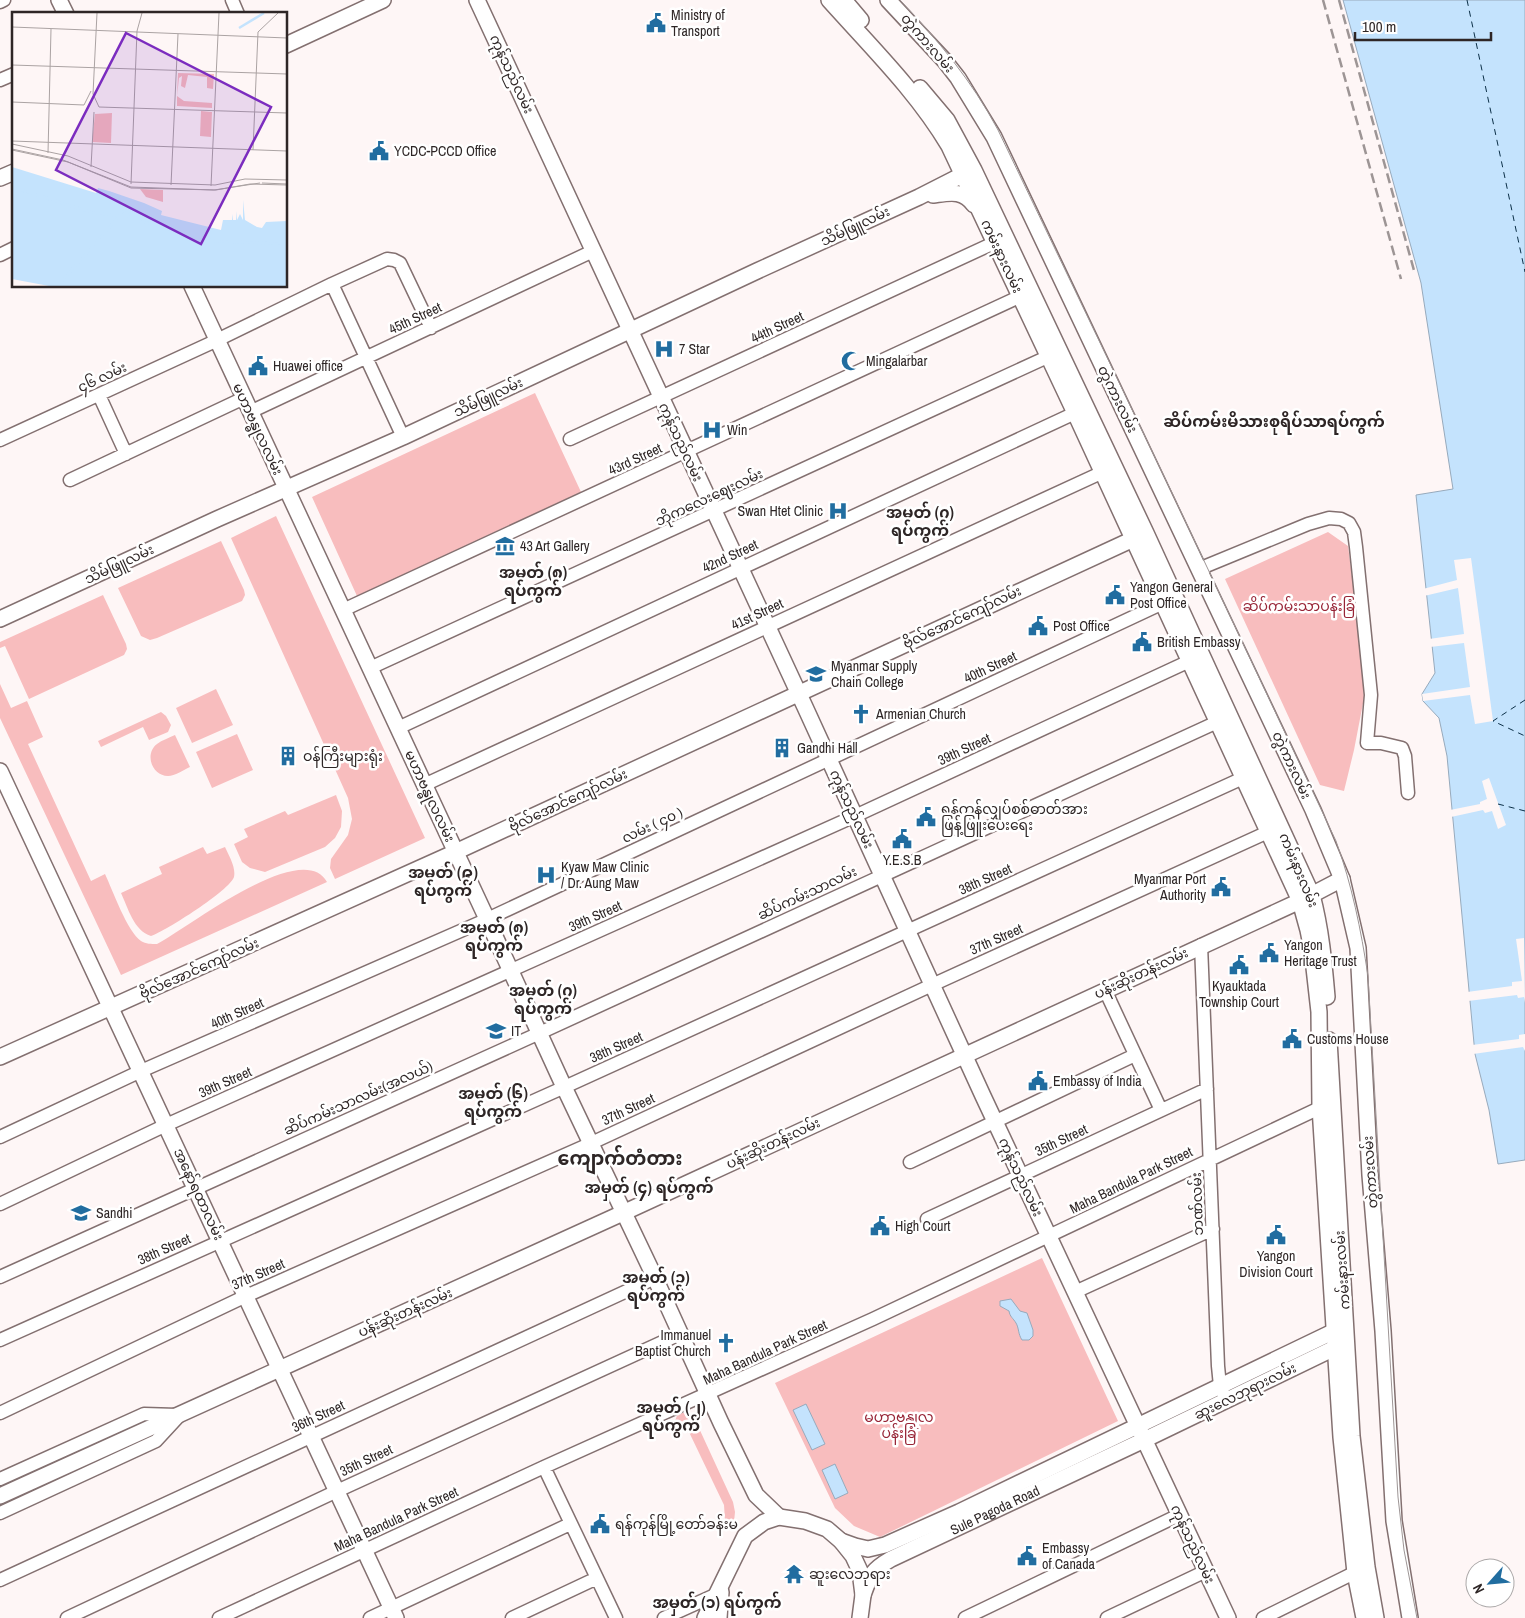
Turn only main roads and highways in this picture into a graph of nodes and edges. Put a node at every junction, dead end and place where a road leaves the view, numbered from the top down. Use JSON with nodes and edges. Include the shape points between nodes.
{"nodes":[{"id":1,"x":59,"y":0,"type":"edge"},
{"id":2,"x":383,"y":0,"type":"edge"},
{"id":3,"x":478,"y":0,"type":"edge"},
{"id":4,"x":829,"y":0,"type":"edge"},
{"id":5,"x":844,"y":0,"type":"edge"},
{"id":6,"x":888,"y":0,"type":"edge"},
{"id":7,"x":65,"y":12,"type":"edge"},
{"id":8,"x":288,"y":44,"type":"edge"},
{"id":9,"x":950,"y":146,"type":"junction"},
{"id":10,"x":969,"y":172,"type":"junction"},
{"id":11,"x":12,"y":173,"type":"edge"},
{"id":12,"x":0,"y":178,"type":"edge"},
{"id":13,"x":919,"y":198,"type":"junction"},
{"id":14,"x":993,"y":236,"type":"junction"},
{"id":15,"x":193,"y":288,"type":"edge"},
{"id":16,"x":630,"y":331,"type":"junction"},
{"id":17,"x":1054,"y":354,"type":"junction"},
{"id":18,"x":286,"y":489,"type":"junction"},
{"id":19,"x":1125,"y":521,"type":"junction"},
{"id":20,"x":1140,"y":536,"type":"junction"},
{"id":21,"x":1118,"y":545,"type":"junction"},
{"id":22,"x":1142,"y":558,"type":"junction"},
{"id":23,"x":0,"y":619,"type":"edge"},
{"id":24,"x":1195,"y":658,"type":"junction"},
{"id":25,"x":799,"y":693,"type":"junction"},
{"id":26,"x":1224,"y":719,"type":"junction"},
{"id":27,"x":0,"y":771,"type":"edge"},
{"id":28,"x":456,"y":851,"type":"junction"},
{"id":29,"x":1342,"y":879,"type":"junction"},
{"id":30,"x":1306,"y":898,"type":"junction"},
{"id":31,"x":112,"y":1007,"type":"junction"},
{"id":32,"x":964,"y":1055,"type":"junction"},
{"id":33,"x":0,"y":1057,"type":"edge"},
{"id":34,"x":624,"y":1212,"type":"junction"},
{"id":35,"x":1341,"y":1328,"type":"junction"},
{"id":36,"x":1314,"y":1341,"type":"joint"},
{"id":37,"x":1342,"y":1344,"type":"junction"},
{"id":38,"x":280,"y":1369,"type":"junction"},
{"id":39,"x":1223,"y":1392,"type":"junction"},
{"id":40,"x":1138,"y":1426,"type":"junction"},
{"id":41,"x":1144,"y":1440,"type":"junction"},
{"id":42,"x":1,"y":1507,"type":"edge"},
{"id":43,"x":779,"y":1517,"type":"junction"},
{"id":44,"x":841,"y":1541,"type":"junction"},
{"id":45,"x":1361,"y":1570,"type":"junction"},
{"id":46,"x":718,"y":1589,"type":"junction"},
{"id":47,"x":863,"y":1595,"type":"junction"},
{"id":48,"x":393,"y":1613,"type":"edge"},
{"id":49,"x":705,"y":1618,"type":"edge"},
{"id":50,"x":719,"y":1618,"type":"edge"},
{"id":51,"x":860,"y":1618,"type":"edge"},
{"id":52,"x":1228,"y":1618,"type":"edge"},
{"id":53,"x":1364,"y":1618,"type":"edge"},
{"id":54,"x":1376,"y":1618,"type":"edge"},
{"id":55,"x":1410,"y":1618,"type":"edge"}],
"edges":[{"from":1,"to":7,"type":"main road"},
{"from":2,"to":8,"type":"main road"},
{"from":3,"to":16,"type":"main road","name":"ကုန်သည်လမ်း"},
{"from":4,"to":9,"type":"main road","name":"ကမ်းနားလမ်း","via":[[928,112]]},
{"from":5,"to":10,"type":"main road","name":"ကမ်းနားလမ်း","via":[[947,120]]},
{"from":6,"to":29,"type":"main road","name":"တွဲကားလမ်း","via":[[958,78],[994,137],[1313,810]]},
{"from":9,"to":10,"type":"main road","name":"ကမ်းနားလမ်း"},
{"from":9,"to":13,"type":"main road","via":[[952,168]]},
{"from":10,"to":13,"type":"main road","name":"သိမ်ဖြူလမ်း"},
{"from":10,"to":14,"type":"main road","name":"ကမ်းနားလမ်း"},
{"from":10,"to":17,"type":"main road","name":"ကမ်းနားလမ်း"},
{"from":11,"to":12,"type":"main road"},
{"from":13,"to":14,"type":"main road","via":[[954,192],[964,194]]},
{"from":13,"to":16,"type":"main road","name":"သိမ်ဖြူလမ်း"},
{"from":14,"to":17,"type":"main road","name":"ကမ်းနားလမ်း","via":[[1021,296]]},
{"from":15,"to":18,"type":"main road","name":"မဟာဗန္ဓုလလမ်း","via":[[241,400],[250,412]]},
{"from":16,"to":18,"type":"main road","name":"သိမ်ဖြူလမ်း"},
{"from":16,"to":25,"type":"main road","name":"ကုန်သည်လမ်း"},
{"from":17,"to":19,"type":"main road","name":"ကမ်းနားလမ်း","via":[[1075,413]]},
{"from":17,"to":20,"type":"main road","name":"ကမ်းနားလမ်း"},
{"from":18,"to":23,"type":"main road","name":"သိမ်ဖြူလမ်း"},
{"from":18,"to":28,"type":"main road","name":"မဟာဗန္ဓုလလမ်း"},
{"from":19,"to":20,"type":"main road","name":"ကမ်းနားလမ်း"},
{"from":19,"to":21,"type":"main road","via":[[1125,535]]},
{"from":20,"to":21,"type":"main road","name":"ဗိုလ်အောင်ကျော်လမ်း"},
{"from":20,"to":22,"type":"main road","name":"ကမ်းနားလမ်း"},
{"from":20,"to":24,"type":"main road","name":"ကမ်းနားလမ်း"},
{"from":21,"to":22,"type":"main road","via":[[1130,546]]},
{"from":21,"to":25,"type":"main road","name":"ဗိုလ်အောင်ကျော်လမ်း"},
{"from":22,"to":24,"type":"main road","name":"ကမ်းနားလမ်း","via":[[1163,603]]},
{"from":24,"to":26,"type":"main road","name":"ကမ်းနားလမ်း"},
{"from":25,"to":28,"type":"main road","name":"ဗိုလ်အောင်ကျော်လမ်း"},
{"from":25,"to":32,"type":"main road","name":"ကုန်သည်လမ်း"},
{"from":26,"to":30,"type":"main road","name":"ကမ်းနားလမ်း"},
{"from":26,"to":30,"type":"main road","name":"ကမ်းနားလမ်း","via":[[1243,778],[1268,832]]},
{"from":27,"to":31,"type":"main road","name":"အနော်ရထာလမ်း"},
{"from":28,"to":31,"type":"main road","name":"ဗိုလ်အောင်ကျော်လမ်း"},
{"from":28,"to":34,"type":"main road","name":"မဟာဗန္ဓုလလမ်း","via":[[484,920],[587,1145]]},
{"from":29,"to":30,"type":"main road","name":"ပန်းဆိုးတန်းလမ်း"},
{"from":29,"to":55,"type":"main road","name":"တွဲကားလမ်း","via":[[1358,948],[1394,1521]]},
{"from":30,"to":32,"type":"main road","name":"ပန်းဆိုးတန်းလမ်း"},
{"from":30,"to":35,"type":"main road","name":"ကမ်းနားလမ်း","via":[[1323,1011]]},
{"from":31,"to":33,"type":"main road","name":"ဗိုလ်အောင်ကျော်လမ်း"},
{"from":31,"to":38,"type":"main road","name":"အနော်ရထာလမ်း"},
{"from":32,"to":34,"type":"main road","name":"ပန်းဆိုးတန်းလမ်း"},
{"from":32,"to":40,"type":"main road","name":"ကုန်သည်လမ်း"},
{"from":34,"to":38,"type":"main road","name":"ပန်းဆိုးတန်းလမ်း"},
{"from":34,"to":43,"type":"main road","name":"မဟာဗန္ဓုလလမ်း","via":[[677,1335],[756,1495]]},
{"from":35,"to":36,"type":"main road","name":"ကမ်းနားလမ်း"},
{"from":35,"to":37,"type":"main road","name":"ကမ်းနားလမ်း"},
{"from":36,"to":39,"type":"main road","name":"ဆူးလေဘုရားလမ်း"},
{"from":37,"to":39,"type":"main road","name":"ဆူးလေဘုရားလမ်း"},
{"from":37,"to":45,"type":"main road","name":"ကမ်းနားလမ်း","via":[[1341,1437]]},
{"from":38,"to":42,"type":"main road","name":"ပန်းဆိုးတန်းလမ်း","via":[[138,1433]]},
{"from":38,"to":48,"type":"main road","name":"အနော်ရထာလမ်း"},
{"from":39,"to":40,"type":"main road","name":"ဆူးလေဘုရားလမ်း"},
{"from":39,"to":41,"type":"main road","name":"ဆူးလေဘုရားလမ်း"},
{"from":40,"to":41,"type":"main road","name":"ကုန်သည်လမ်း"},
{"from":40,"to":44,"type":"main road","name":"Sule Pagoda Road","via":[[885,1545],[868,1549]]},
{"from":41,"to":47,"type":"main road","name":"Sule Pagoda Road","via":[[891,1559],[877,1567],[870,1576]]},
{"from":41,"to":52,"type":"main road","name":"ကုန်သည်လမ်း"},
{"from":43,"to":44,"type":"main road","via":[[827,1529]]},
{"from":43,"to":46,"type":"main road","via":[[764,1522],[745,1536]]},
{"from":44,"to":47,"type":"main road","via":[[860,1571]]},
{"from":45,"to":53,"type":"main road","name":"ကမ်းနားလမ်း"},
{"from":45,"to":54,"type":"main road","name":"ကမ်းနားလမ်း"},
{"from":46,"to":49,"type":"main road"},
{"from":46,"to":50,"type":"main road"},
{"from":47,"to":51,"type":"main road"}]}
